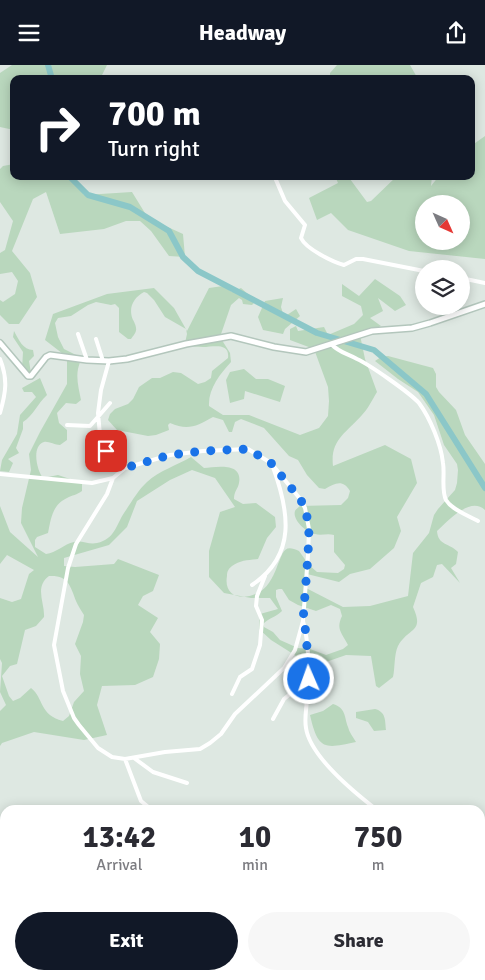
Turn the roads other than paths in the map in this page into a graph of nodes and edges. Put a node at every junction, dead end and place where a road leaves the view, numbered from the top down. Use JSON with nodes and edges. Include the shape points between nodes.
{"nodes":[{"id":1,"x":276,"y":181,"type":"dead end"},
{"id":2,"x":415,"y":269,"type":"edge"},
{"id":3,"x":470,"y":280,"type":"edge"},
{"id":4,"x":485,"y":283,"type":"edge"},
{"id":5,"x":485,"y":304,"type":"edge"},
{"id":6,"x":78,"y":334,"type":"dead end"},
{"id":7,"x":96,"y":339,"type":"dead end"},
{"id":8,"x":0,"y":343,"type":"edge"},
{"id":9,"x":331,"y":344,"type":"junction"},
{"id":10,"x":0,"y":359,"type":"edge"},
{"id":11,"x":87,"y":360,"type":"junction"},
{"id":12,"x":106,"y":361,"type":"junction"},
{"id":13,"x":110,"y":403,"type":"dead end"},
{"id":14,"x":0,"y":413,"type":"edge"},
{"id":15,"x":98,"y":418,"type":"junction"},
{"id":16,"x":67,"y":425,"type":"dead end"},
{"id":17,"x":101,"y":446,"type":"junction"},
{"id":18,"x":88,"y":447,"type":"dead end"},
{"id":19,"x":271,"y":463,"type":"junction"},
{"id":20,"x":125,"y":468,"type":"junction"},
{"id":21,"x":0,"y":474,"type":"edge"},
{"id":22,"x":113,"y":478,"type":"junction"},
{"id":23,"x":478,"y":521,"type":"dead end"},
{"id":24,"x":266,"y":574,"type":"junction"},
{"id":25,"x":252,"y":585,"type":"dead end"},
{"id":26,"x":303,"y":621,"type":"junction"},
{"id":27,"x":309,"y":679,"type":"junction"},
{"id":28,"x":232,"y":694,"type":"dead end"},
{"id":29,"x":273,"y":719,"type":"dead end"},
{"id":30,"x":134,"y":758,"type":"junction"},
{"id":31,"x":126,"y":759,"type":"junction"},
{"id":32,"x":187,"y":783,"type":"dead end"},
{"id":33,"x":146,"y":805,"type":"edge"},
{"id":34,"x":371,"y":805,"type":"edge"}],
"edges":[{"from":1,"to":2,"type":"street","via":[[285,201],[305,225],[301,238],[306,245],[344,265],[362,259]]},
{"from":3,"to":4,"type":"street"},
{"from":5,"to":9,"type":"street","via":[[430,323],[372,331]]},
{"from":6,"to":11,"type":"street"},
{"from":7,"to":12,"type":"street"},
{"from":8,"to":11,"type":"street","via":[[28,376],[50,355]]},
{"from":9,"to":12,"type":"street","via":[[306,352],[223,336]]},
{"from":9,"to":23,"type":"street","via":[[338,351],[374,369],[419,404],[428,417],[443,460],[447,501]]},
{"from":10,"to":14,"type":"street","via":[[6,374]]},
{"from":11,"to":12,"type":"street"},
{"from":12,"to":15,"type":"street"},
{"from":13,"to":15,"type":"street"},
{"from":15,"to":16,"type":"street","via":[[90,426]]},
{"from":15,"to":17,"type":"street"},
{"from":17,"to":18,"type":"street"},
{"from":17,"to":20,"type":"street"},
{"from":19,"to":20,"type":"street","via":[[248,449],[170,455]]},
{"from":19,"to":24,"type":"street","via":[[287,518],[281,549]]},
{"from":19,"to":26,"type":"street","via":[[301,500],[307,517]]},
{"from":20,"to":22,"type":"street"},
{"from":21,"to":22,"type":"street","via":[[85,483]]},
{"from":22,"to":31,"type":"street","via":[[107,494],[76,544],[54,645],[63,691],[74,718],[98,748],[112,757]]},
{"from":24,"to":25,"type":"street"},
{"from":24,"to":28,"type":"street","via":[[256,606],[262,620],[260,645],[252,669],[240,677]]},
{"from":26,"to":27,"type":"street"},
{"from":26,"to":30,"type":"street","via":[[298,643],[288,663],[235,714],[216,739],[200,749]]},
{"from":27,"to":29,"type":"street","via":[[284,699]]},
{"from":27,"to":34,"type":"street","via":[[306,728],[312,744],[342,782]]},
{"from":30,"to":31,"type":"street"},
{"from":30,"to":32,"type":"street","via":[[153,772]]},
{"from":31,"to":33,"type":"street","via":[[141,801]]}]}
